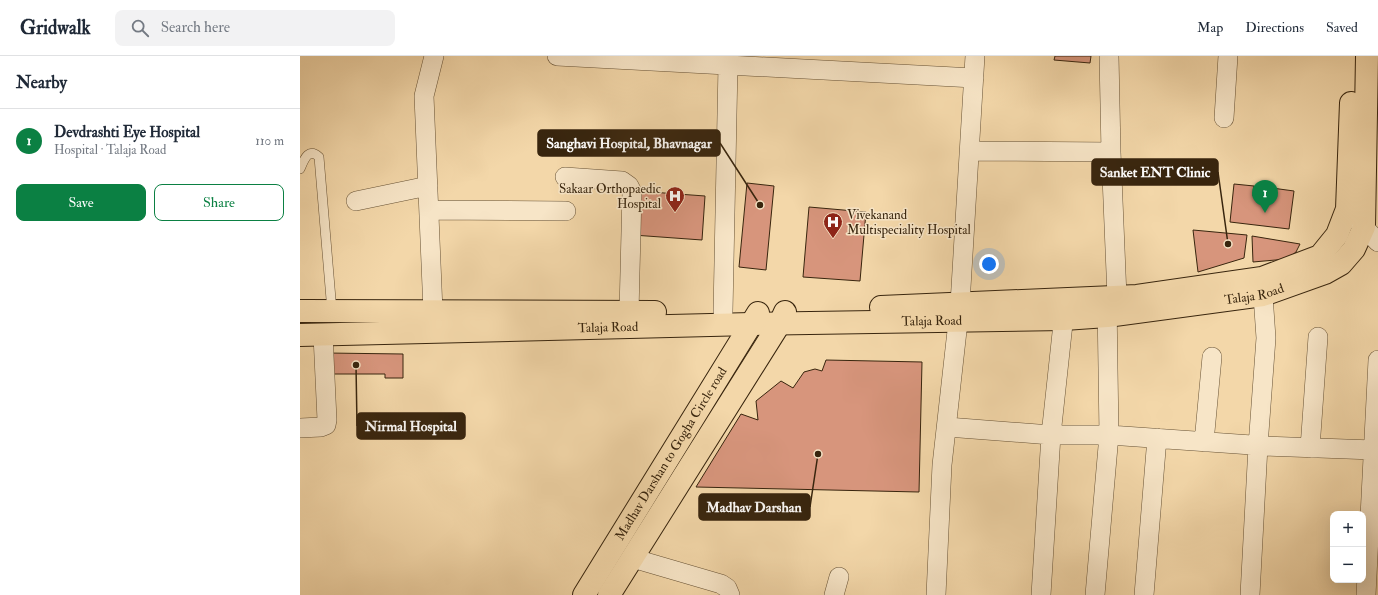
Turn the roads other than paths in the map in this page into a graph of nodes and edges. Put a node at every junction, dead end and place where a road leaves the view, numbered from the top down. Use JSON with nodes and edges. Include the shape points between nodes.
{"nodes":[{"id":1,"x":434,"y":56,"type":"edge"},
{"id":2,"x":557,"y":56,"type":"edge"},
{"id":3,"x":975,"y":56,"type":"edge"},
{"id":4,"x":1109,"y":56,"type":"edge"},
{"id":5,"x":1228,"y":56,"type":"edge"},
{"id":6,"x":1352,"y":56,"type":"edge"},
{"id":7,"x":1367,"y":56,"type":"edge"},
{"id":8,"x":677,"y":59,"type":"edge"},
{"id":9,"x":728,"y":65,"type":"junction"},
{"id":10,"x":974,"y":78,"type":"junction"},
{"id":11,"x":1224,"y":118,"type":"dead end"},
{"id":12,"x":970,"y":151,"type":"junction"},
{"id":13,"x":1111,"y":152,"type":"junction"},
{"id":14,"x":300,"y":169,"type":"edge"},
{"id":15,"x":564,"y":178,"type":"dead end"},
{"id":16,"x":428,"y":186,"type":"junction"},
{"id":17,"x":356,"y":201,"type":"dead end"},
{"id":18,"x":1347,"y":209,"type":"junction"},
{"id":19,"x":429,"y":210,"type":"junction"},
{"id":20,"x":566,"y":211,"type":"dead end"},
{"id":21,"x":1371,"y":234,"type":"edge"},
{"id":22,"x":1333,"y":257,"type":"junction"},
{"id":23,"x":1262,"y":287,"type":"junction"},
{"id":24,"x":1110,"y":303,"type":"junction"},
{"id":25,"x":1065,"y":309,"type":"junction"},
{"id":26,"x":300,"y":311,"type":"edge"},
{"id":27,"x":332,"y":311,"type":"junction"},
{"id":28,"x":433,"y":311,"type":"junction"},
{"id":29,"x":629,"y":312,"type":"junction"},
{"id":30,"x":723,"y":312,"type":"junction"},
{"id":31,"x":960,"y":312,"type":"junction"},
{"id":32,"x":783,"y":317,"type":"junction"},
{"id":33,"x":755,"y":318,"type":"junction"},
{"id":34,"x":300,"y":335,"type":"edge"},
{"id":35,"x":323,"y":335,"type":"junction"},
{"id":36,"x":1318,"y":337,"type":"dead end"},
{"id":37,"x":1212,"y":357,"type":"dead end"},
{"id":38,"x":1378,"y":360,"type":"edge"},
{"id":39,"x":300,"y":428,"type":"edge"},
{"id":40,"x":947,"y":428,"type":"junction"},
{"id":41,"x":1051,"y":435,"type":"junction"},
{"id":42,"x":1109,"y":435,"type":"junction"},
{"id":43,"x":1157,"y":438,"type":"junction"},
{"id":44,"x":1204,"y":442,"type":"junction"},
{"id":45,"x":1258,"y":446,"type":"junction"},
{"id":46,"x":1310,"y":448,"type":"junction"},
{"id":47,"x":1374,"y":450,"type":"junction"},
{"id":48,"x":632,"y":558,"type":"junction"},
{"id":49,"x":584,"y":595,"type":"edge"},
{"id":50,"x":609,"y":595,"type":"edge"},
{"id":51,"x":730,"y":595,"type":"edge"},
{"id":52,"x":936,"y":595,"type":"edge"},
{"id":53,"x":1041,"y":595,"type":"edge"},
{"id":54,"x":1095,"y":595,"type":"edge"},
{"id":55,"x":1144,"y":595,"type":"edge"},
{"id":56,"x":1250,"y":595,"type":"edge"},
{"id":57,"x":1366,"y":595,"type":"edge"}],
"edges":[{"from":1,"to":16,"type":"street","via":[[424,96]]},
{"from":2,"to":8,"type":"street"},
{"from":3,"to":10,"type":"street"},
{"from":4,"to":13,"type":"street"},
{"from":5,"to":11,"type":"street"},
{"from":6,"to":18,"type":"main road","name":"Talaja Road"},
{"from":7,"to":21,"type":"main road","name":"Talaja Road"},
{"from":8,"to":9,"type":"street"},
{"from":9,"to":10,"type":"street"},
{"from":9,"to":30,"type":"street"},
{"from":10,"to":12,"type":"street"},
{"from":12,"to":13,"type":"street"},
{"from":12,"to":31,"type":"street"},
{"from":13,"to":24,"type":"street"},
{"from":14,"to":27,"type":"lane","via":[[310,153],[319,157]]},
{"from":15,"to":29,"type":"street","via":[[622,182],[629,186],[632,192]]},
{"from":16,"to":17,"type":"street"},
{"from":16,"to":19,"type":"street"},
{"from":18,"to":21,"type":"street"},
{"from":18,"to":22,"type":"main road","name":"Talaja Road","via":[[1337,235]]},
{"from":19,"to":20,"type":"street"},
{"from":19,"to":28,"type":"street"},
{"from":21,"to":22,"type":"main road","name":"Talaja Road","via":[[1354,249]]},
{"from":22,"to":23,"type":"main road","name":"Talaja Road","via":[[1325,273]]},
{"from":23,"to":24,"type":"main road","name":"Talaja Road"},
{"from":23,"to":45,"type":"street","via":[[1266,338]]},
{"from":24,"to":25,"type":"main road","name":"Talaja Road"},
{"from":24,"to":42,"type":"street"},
{"from":25,"to":31,"type":"main road","name":"Talaja Road"},
{"from":25,"to":41,"type":"street"},
{"from":26,"to":27,"type":"main road","name":"Talaja Road"},
{"from":27,"to":28,"type":"main road","name":"Talaja Road"},
{"from":28,"to":29,"type":"main road","name":"Talaja Road"},
{"from":29,"to":30,"type":"main road","name":"Talaja Road"},
{"from":30,"to":33,"type":"main road","name":"Talaja Road"},
{"from":31,"to":32,"type":"main road","name":"Talaja Road"},
{"from":31,"to":40,"type":"street"},
{"from":32,"to":33,"type":"main road","name":"Talaja Road"},
{"from":32,"to":48,"type":"main road"},
{"from":33,"to":35,"type":"main road","name":"Talaja Road"},
{"from":33,"to":49,"type":"main road","name":"Madhav Darshan to Gogha Circle road"},
{"from":34,"to":35,"type":"main road","name":"Talaja Road"},
{"from":35,"to":39,"type":"street","via":[[326,425]]},
{"from":36,"to":46,"type":"street"},
{"from":37,"to":44,"type":"street"},
{"from":38,"to":47,"type":"street"},
{"from":40,"to":41,"type":"street"},
{"from":40,"to":52,"type":"street","via":[[942,465]]},
{"from":41,"to":42,"type":"street"},
{"from":41,"to":53,"type":"street"},
{"from":42,"to":43,"type":"street"},
{"from":42,"to":54,"type":"street"},
{"from":43,"to":44,"type":"street"},
{"from":43,"to":55,"type":"street"},
{"from":44,"to":45,"type":"street"},
{"from":45,"to":46,"type":"street"},
{"from":45,"to":56,"type":"street"},
{"from":46,"to":47,"type":"street"},
{"from":47,"to":57,"type":"street"},
{"from":48,"to":50,"type":"main road"},
{"from":48,"to":51,"type":"street","via":[[721,584],[727,588]]}]}
